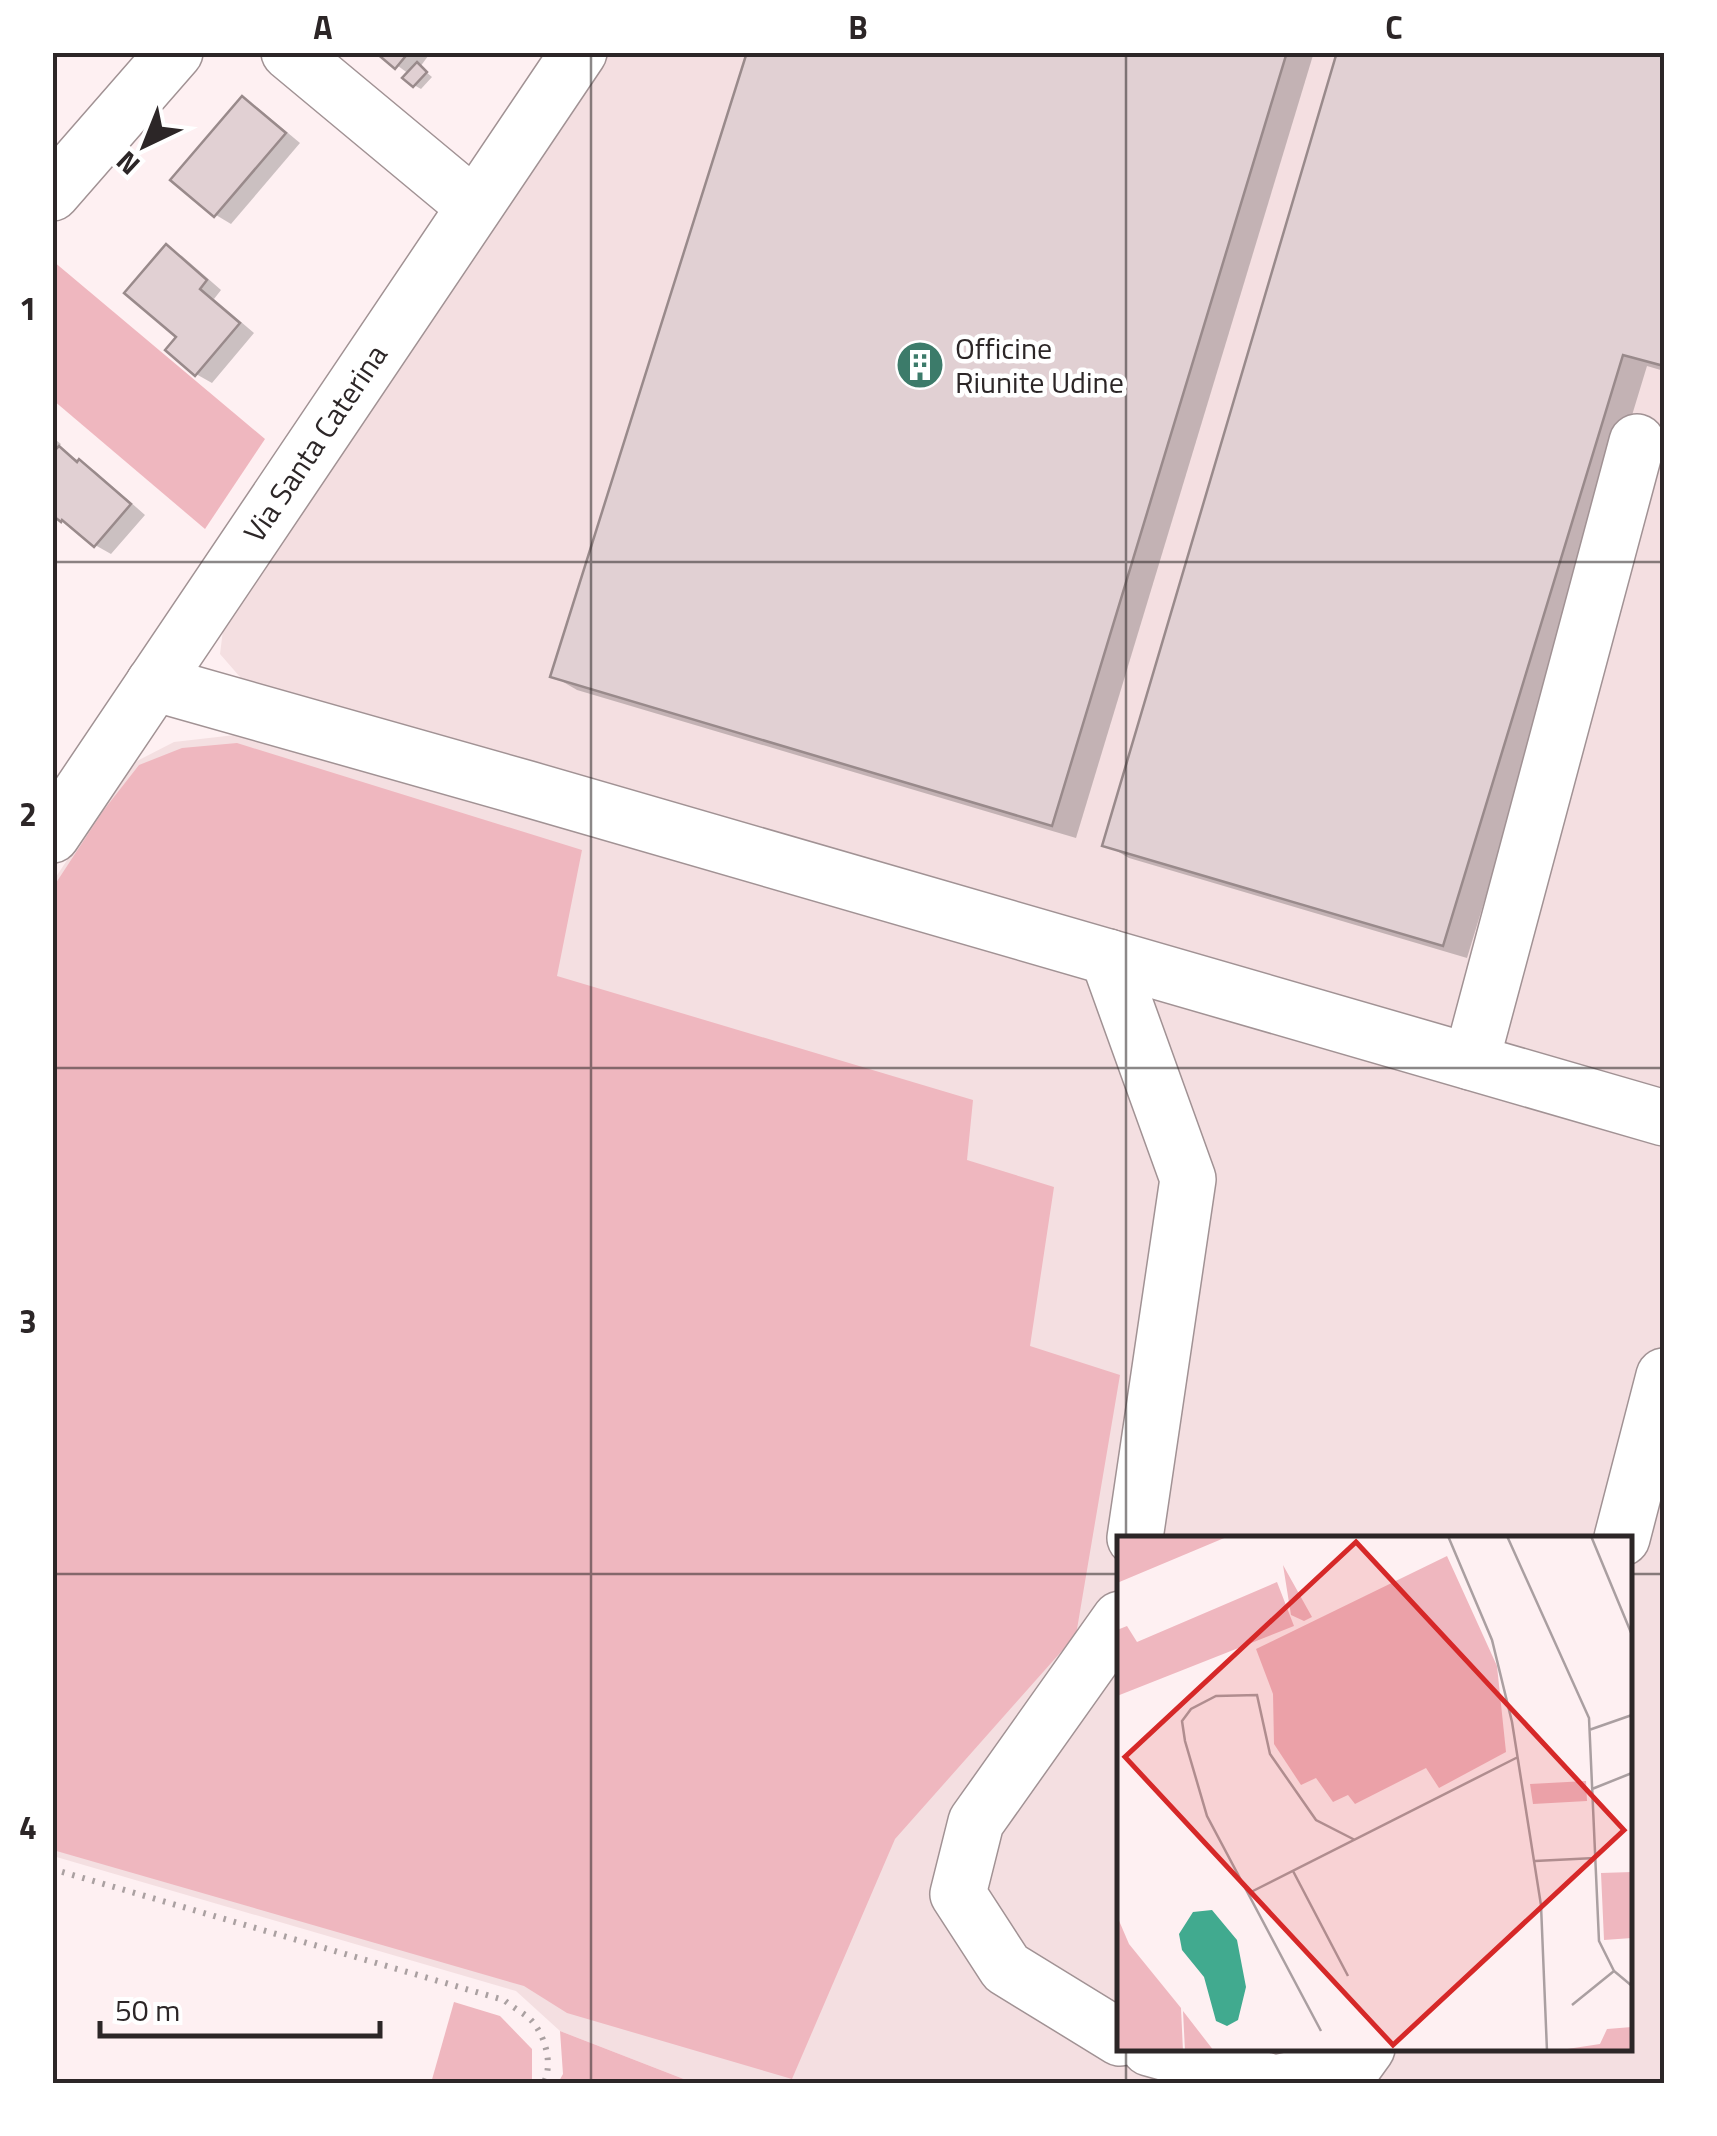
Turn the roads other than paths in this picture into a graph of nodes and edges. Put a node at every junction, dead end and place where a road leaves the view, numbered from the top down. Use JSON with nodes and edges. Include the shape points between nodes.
{"nodes":[{"id":1,"x":175,"y":52,"type":"edge"},
{"id":2,"x":289,"y":52,"type":"edge"},
{"id":3,"x":579,"y":52,"type":"edge"},
{"id":4,"x":52,"y":193,"type":"edge"},
{"id":5,"x":474,"y":206,"type":"junction"},
{"id":6,"x":1637,"y":442,"type":"dead end"},
{"id":7,"x":154,"y":683,"type":"junction"},
{"id":8,"x":52,"y":834,"type":"edge"},
{"id":9,"x":1108,"y":957,"type":"junction"},
{"id":10,"x":1472,"y":1062,"type":"junction"},
{"id":11,"x":1664,"y":1118,"type":"edge"},
{"id":12,"x":1664,"y":1376,"type":"edge"},
{"id":13,"x":1135,"y":1536,"type":"edge"},
{"id":14,"x":1623,"y":1536,"type":"edge"},
{"id":15,"x":1117,"y":1623,"type":"edge"},
{"id":16,"x":1117,"y":2036,"type":"edge"},
{"id":17,"x":1160,"y":2051,"type":"edge"},
{"id":18,"x":1365,"y":2051,"type":"edge"}],
"edges":[{"from":1,"to":4,"type":"street"},
{"from":2,"to":5,"type":"street"},
{"from":3,"to":5,"type":"street","name":"Via Santa Caterina"},
{"from":5,"to":7,"type":"street","name":"Via Santa Caterina"},
{"from":6,"to":10,"type":"street"},
{"from":7,"to":8,"type":"street","name":"Via Santa Caterina"},
{"from":7,"to":9,"type":"street"},
{"from":9,"to":10,"type":"street"},
{"from":9,"to":13,"type":"street","via":[[1188,1180]]},
{"from":10,"to":11,"type":"street"},
{"from":12,"to":14,"type":"street"},
{"from":15,"to":16,"type":"street","via":[[976,1822],[958,1894],[1006,1968]]},
{"from":17,"to":18,"type":"street","via":[[1275,2083],[1354,2066]]}]}
